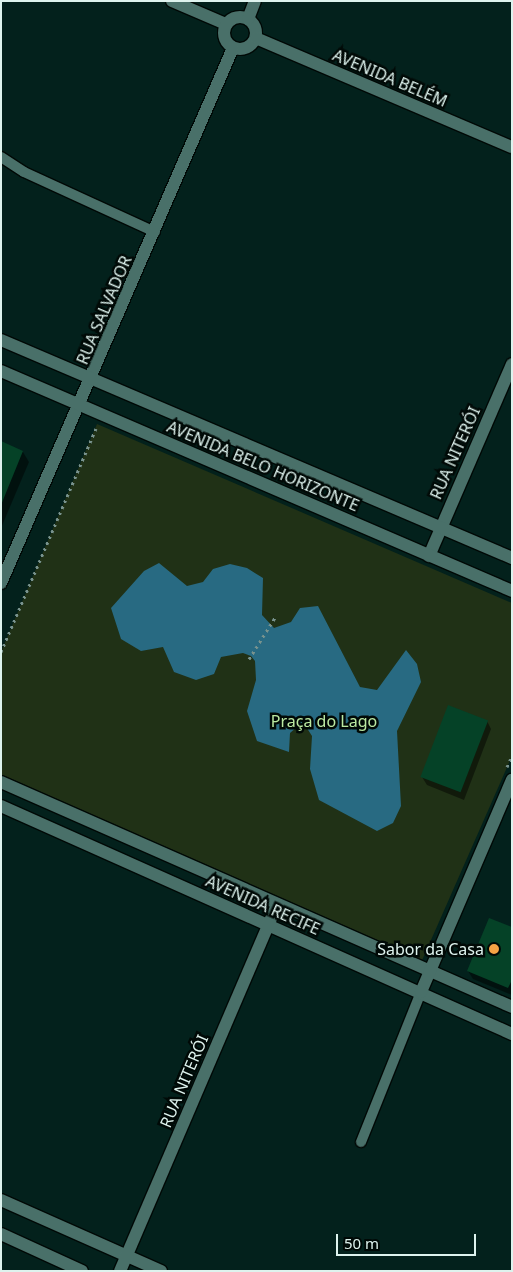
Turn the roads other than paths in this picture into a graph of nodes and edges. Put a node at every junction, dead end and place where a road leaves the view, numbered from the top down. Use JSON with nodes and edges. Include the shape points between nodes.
{"nodes":[{"id":1,"x":172,"y":1,"type":"edge"},
{"id":2,"x":255,"y":1,"type":"edge"},
{"id":3,"x":248,"y":19,"type":"junction"},
{"id":4,"x":226,"y":24,"type":"junction"},
{"id":5,"x":256,"y":38,"type":"junction"},
{"id":6,"x":233,"y":48,"type":"junction"},
{"id":7,"x":512,"y":147,"type":"edge"},
{"id":8,"x":1,"y":157,"type":"edge"},
{"id":9,"x":155,"y":232,"type":"junction"},
{"id":10,"x":1,"y":340,"type":"edge"},
{"id":11,"x":512,"y":364,"type":"edge"},
{"id":12,"x":1,"y":371,"type":"edge"},
{"id":13,"x":92,"y":379,"type":"junction"},
{"id":14,"x":79,"y":405,"type":"junction"},
{"id":15,"x":440,"y":528,"type":"junction"},
{"id":16,"x":429,"y":556,"type":"junction"},
{"id":17,"x":512,"y":558,"type":"edge"},
{"id":18,"x":1,"y":583,"type":"edge"},
{"id":19,"x":512,"y":591,"type":"edge"},
{"id":20,"x":508,"y":777,"type":"edge"},
{"id":21,"x":1,"y":782,"type":"edge"},
{"id":22,"x":1,"y":806,"type":"edge"},
{"id":23,"x":86,"y":820,"type":"junction"},
{"id":24,"x":78,"y":840,"type":"junction"},
{"id":25,"x":277,"y":904,"type":"junction"},
{"id":26,"x":268,"y":925,"type":"junction"},
{"id":27,"x":430,"y":972,"type":"junction"},
{"id":28,"x":421,"y":992,"type":"junction"},
{"id":29,"x":512,"y":1006,"type":"edge"},
{"id":30,"x":512,"y":1034,"type":"edge"},
{"id":31,"x":361,"y":1142,"type":"dead end"},
{"id":32,"x":1,"y":1200,"type":"edge"},
{"id":33,"x":1,"y":1234,"type":"edge"},
{"id":34,"x":127,"y":1256,"type":"junction"},
{"id":35,"x":82,"y":1271,"type":"edge"},
{"id":36,"x":120,"y":1271,"type":"edge"},
{"id":37,"x":161,"y":1271,"type":"edge"}],
"edges":[{"from":1,"to":4,"type":"street"},
{"from":2,"to":3,"type":"street"},
{"from":3,"to":4,"type":"street","via":[[235,18]]},
{"from":3,"to":5,"type":"street","via":[[256,31]]},
{"from":4,"to":6,"type":"street","via":[[224,35]]},
{"from":5,"to":6,"type":"street","via":[[247,48]]},
{"from":5,"to":7,"type":"street","name":"AVENIDA BELÉM"},
{"from":6,"to":9,"type":"street","name":"RUA SALVADOR"},
{"from":8,"to":9,"type":"lane","via":[[24,172]]},
{"from":9,"to":13,"type":"street","name":"RUA SALVADOR"},
{"from":10,"to":13,"type":"street","name":"AVENIDA BELO HORIZONTE"},
{"from":11,"to":15,"type":"street","name":"RUA NITERÓI"},
{"from":12,"to":14,"type":"street","name":"AVENIDA BELO HORIZONTE"},
{"from":13,"to":14,"type":"street","name":"RUA SALVADOR"},
{"from":13,"to":15,"type":"street","name":"AVENIDA BELO HORIZONTE"},
{"from":14,"to":16,"type":"street","name":"AVENIDA BELO HORIZONTE"},
{"from":14,"to":18,"type":"street","name":"RUA SALVADOR"},
{"from":15,"to":16,"type":"street","name":"RUA NITERÓI"},
{"from":15,"to":17,"type":"street","name":"AVENIDA BELO HORIZONTE"},
{"from":16,"to":19,"type":"street","name":"AVENIDA BELO HORIZONTE"},
{"from":20,"to":27,"type":"street"},
{"from":21,"to":23,"type":"street","name":"AVENIDA RECIFE"},
{"from":22,"to":24,"type":"street","name":"AVENIDA RECIFE"},
{"from":23,"to":24,"type":"street"},
{"from":23,"to":25,"type":"street","name":"AVENIDA RECIFE"},
{"from":24,"to":26,"type":"street","name":"AVENIDA RECIFE"},
{"from":25,"to":26,"type":"street","name":"RUA NITERÓI"},
{"from":25,"to":27,"type":"street","name":"AVENIDA RECIFE"},
{"from":26,"to":28,"type":"street","name":"AVENIDA RECIFE"},
{"from":26,"to":34,"type":"street","name":"RUA NITERÓI"},
{"from":27,"to":28,"type":"street"},
{"from":27,"to":29,"type":"street","name":"AVENIDA RECIFE"},
{"from":28,"to":30,"type":"street","name":"AVENIDA RECIFE"},
{"from":28,"to":31,"type":"lane"},
{"from":32,"to":34,"type":"street"},
{"from":33,"to":35,"type":"street"},
{"from":34,"to":36,"type":"street","name":"RUA NITERÓI"},
{"from":34,"to":37,"type":"street"}]}
